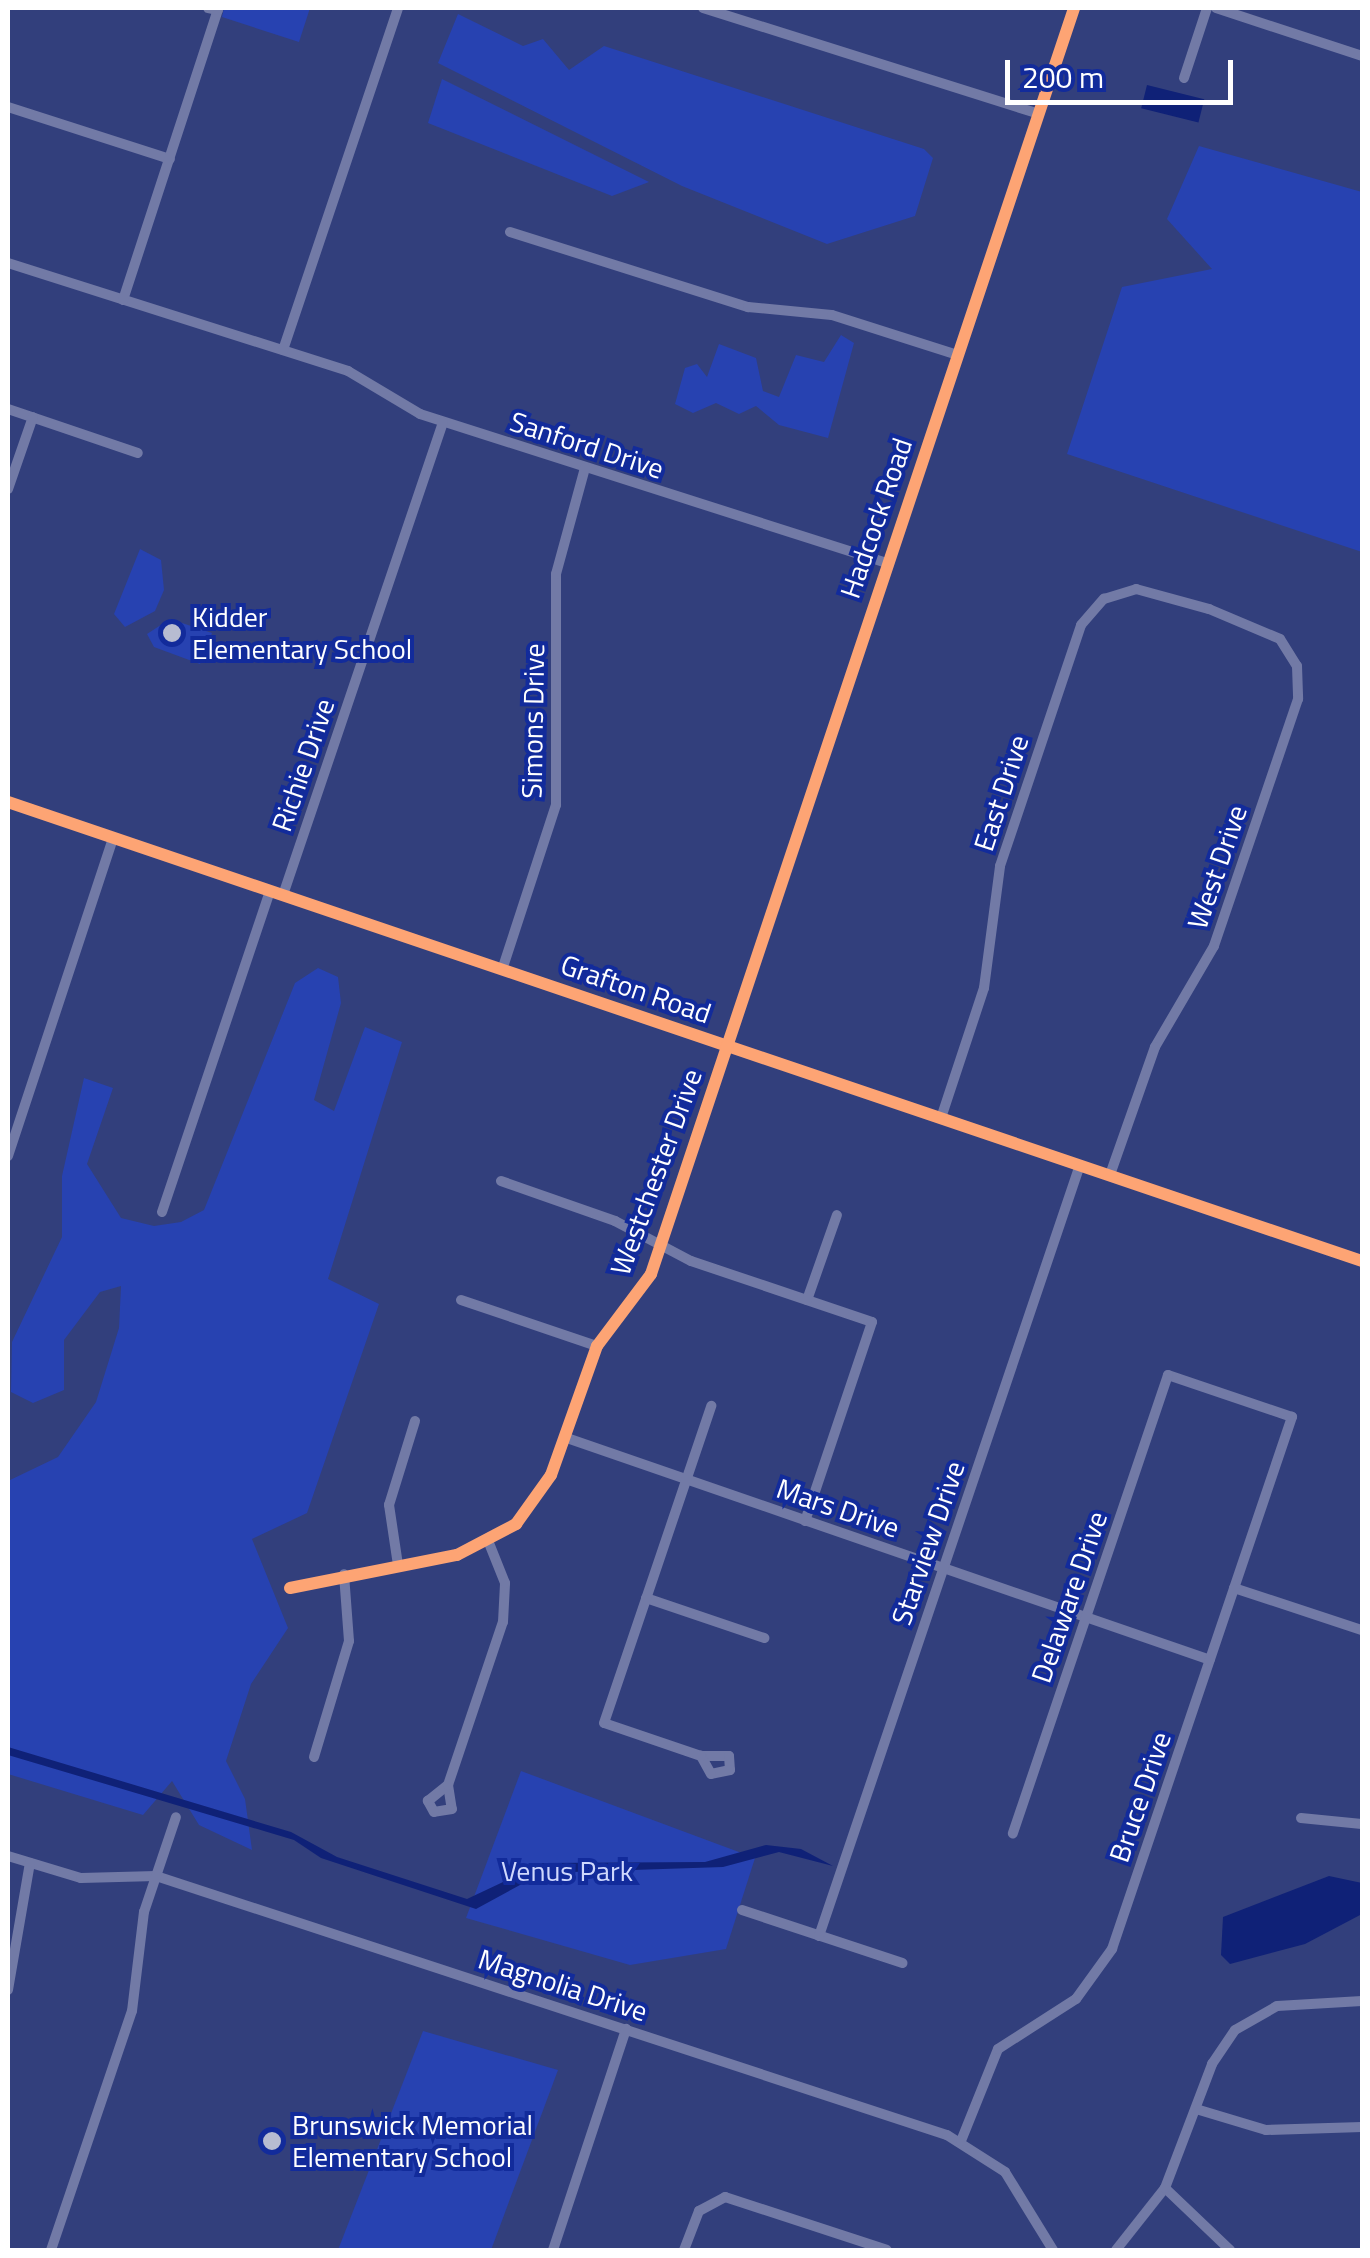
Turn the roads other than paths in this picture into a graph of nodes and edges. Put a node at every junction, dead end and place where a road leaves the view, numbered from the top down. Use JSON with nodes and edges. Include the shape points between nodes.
{"nodes":[{"id":1,"x":398,"y":8,"type":"edge"},
{"id":2,"x":703,"y":8,"type":"edge"},
{"id":3,"x":1074,"y":8,"type":"edge"},
{"id":4,"x":1207,"y":8,"type":"edge"},
{"id":5,"x":1216,"y":8,"type":"edge"},
{"id":6,"x":213,"y":9,"type":"edge"},
{"id":7,"x":1362,"y":56,"type":"edge"},
{"id":8,"x":1184,"y":78,"type":"dead end"},
{"id":9,"x":8,"y":107,"type":"edge"},
{"id":10,"x":1038,"y":114,"type":"junction"},
{"id":11,"x":170,"y":159,"type":"junction"},
{"id":12,"x":510,"y":232,"type":"dead end"},
{"id":13,"x":8,"y":263,"type":"edge"},
{"id":14,"x":123,"y":300,"type":"junction"},
{"id":15,"x":282,"y":350,"type":"junction"},
{"id":16,"x":957,"y":355,"type":"junction"},
{"id":17,"x":8,"y":409,"type":"edge"},
{"id":18,"x":32,"y":418,"type":"junction"},
{"id":19,"x":443,"y":422,"type":"junction"},
{"id":20,"x":138,"y":453,"type":"dead end"},
{"id":21,"x":586,"y":468,"type":"junction"},
{"id":22,"x":8,"y":489,"type":"edge"},
{"id":23,"x":888,"y":563,"type":"junction"},
{"id":24,"x":1209,"y":609,"type":"joint"},
{"id":25,"x":8,"y":802,"type":"edge"},
{"id":26,"x":114,"y":838,"type":"junction"},
{"id":27,"x":270,"y":891,"type":"junction"},
{"id":28,"x":283,"y":895,"type":"junction"},
{"id":29,"x":502,"y":970,"type":"junction"},
{"id":30,"x":726,"y":1046,"type":"junction"},
{"id":31,"x":940,"y":1118,"type":"junction"},
{"id":32,"x":8,"y":1156,"type":"edge"},
{"id":33,"x":1080,"y":1165,"type":"junction"},
{"id":34,"x":1110,"y":1176,"type":"junction"},
{"id":35,"x":501,"y":1181,"type":"dead end"},
{"id":36,"x":162,"y":1212,"type":"dead end"},
{"id":37,"x":836,"y":1216,"type":"dead end"},
{"id":38,"x":661,"y":1244,"type":"junction"},
{"id":39,"x":1362,"y":1261,"type":"edge"},
{"id":40,"x":461,"y":1300,"type":"dead end"},
{"id":41,"x":807,"y":1300,"type":"junction"},
{"id":42,"x":597,"y":1346,"type":"junction"},
{"id":43,"x":1168,"y":1375,"type":"joint"},
{"id":44,"x":711,"y":1406,"type":"dead end"},
{"id":45,"x":415,"y":1421,"type":"dead end"},
{"id":46,"x":564,"y":1438,"type":"junction"},
{"id":47,"x":686,"y":1480,"type":"junction"},
{"id":48,"x":805,"y":1520,"type":"junction"},
{"id":49,"x":489,"y":1543,"type":"junction"},
{"id":50,"x":398,"y":1565,"type":"junction"},
{"id":51,"x":944,"y":1568,"type":"junction"},
{"id":52,"x":344,"y":1574,"type":"junction"},
{"id":53,"x":290,"y":1588,"type":"dead end"},
{"id":54,"x":1234,"y":1588,"type":"junction"},
{"id":55,"x":646,"y":1598,"type":"junction"},
{"id":56,"x":1086,"y":1617,"type":"junction"},
{"id":57,"x":1362,"y":1630,"type":"edge"},
{"id":58,"x":764,"y":1638,"type":"dead end"},
{"id":59,"x":1210,"y":1660,"type":"junction"},
{"id":60,"x":701,"y":1756,"type":"dead end"},
{"id":61,"x":314,"y":1757,"type":"dead end"},
{"id":62,"x":448,"y":1785,"type":"dead end"},
{"id":63,"x":176,"y":1816,"type":"dead end"},
{"id":64,"x":1301,"y":1818,"type":"dead end"},
{"id":65,"x":1362,"y":1824,"type":"edge"},
{"id":66,"x":1013,"y":1834,"type":"dead end"},
{"id":67,"x":8,"y":1856,"type":"edge"},
{"id":68,"x":30,"y":1863,"type":"junction"},
{"id":69,"x":156,"y":1876,"type":"junction"},
{"id":70,"x":742,"y":1910,"type":"dead end"},
{"id":71,"x":819,"y":1936,"type":"junction"},
{"id":72,"x":902,"y":1964,"type":"dead end"},
{"id":73,"x":8,"y":1990,"type":"edge"},
{"id":74,"x":1362,"y":2001,"type":"edge"},
{"id":75,"x":626,"y":2029,"type":"junction"},
{"id":76,"x":1196,"y":2109,"type":"junction"},
{"id":77,"x":1362,"y":2127,"type":"edge"},
{"id":78,"x":961,"y":2141,"type":"junction"},
{"id":79,"x":1165,"y":2188,"type":"junction"},
{"id":80,"x":51,"y":2250,"type":"edge"},
{"id":81,"x":553,"y":2250,"type":"edge"},
{"id":82,"x":684,"y":2250,"type":"edge"},
{"id":83,"x":887,"y":2250,"type":"edge"},
{"id":84,"x":1053,"y":2250,"type":"edge"},
{"id":85,"x":1116,"y":2250,"type":"edge"},
{"id":86,"x":1230,"y":2250,"type":"edge"}],
"edges":[{"from":1,"to":15,"type":"street"},
{"from":2,"to":10,"type":"street"},
{"from":3,"to":10,"type":"street","name":"Hadcock Road"},
{"from":4,"to":8,"type":"street"},
{"from":5,"to":7,"type":"street"},
{"from":6,"to":11,"type":"street"},
{"from":9,"to":11,"type":"street"},
{"from":10,"to":16,"type":"street","name":"Hadcock Road"},
{"from":11,"to":14,"type":"street"},
{"from":12,"to":16,"type":"street","via":[[748,307],[832,315]]},
{"from":13,"to":14,"type":"street","name":"Sanford Drive"},
{"from":14,"to":15,"type":"street","name":"Sanford Drive"},
{"from":15,"to":19,"type":"street","name":"Sanford Drive","via":[[348,371]]},
{"from":16,"to":23,"type":"street","name":"Hadcock Road"},
{"from":17,"to":18,"type":"street"},
{"from":18,"to":20,"type":"street"},
{"from":18,"to":22,"type":"street"},
{"from":19,"to":21,"type":"street","name":"Sanford Drive"},
{"from":19,"to":28,"type":"street","name":"Richie Drive"},
{"from":21,"to":23,"type":"street","name":"Sanford Drive"},
{"from":21,"to":29,"type":"street","name":"Simons Drive","via":[[556,574],[556,805]]},
{"from":23,"to":30,"type":"street","name":"Hadcock Road"},
{"from":24,"to":31,"type":"street","name":"East Drive","via":[[1136,589],[1104,599],[1081,626],[1000,866],[984,988]]},
{"from":24,"to":34,"type":"street","name":"West Drive","via":[[1280,639],[1297,666],[1298,700],[1214,946],[1154,1047]]},
{"from":25,"to":26,"type":"street","name":"Grafton Road"},
{"from":26,"to":27,"type":"street","name":"Grafton Road"},
{"from":26,"to":32,"type":"street"},
{"from":27,"to":28,"type":"street","name":"Grafton Road"},
{"from":27,"to":36,"type":"street"},
{"from":28,"to":29,"type":"street","name":"Grafton Road"},
{"from":29,"to":30,"type":"street","name":"Grafton Road"},
{"from":30,"to":31,"type":"street","name":"Grafton Road"},
{"from":30,"to":38,"type":"street","name":"Westchester Drive"},
{"from":31,"to":33,"type":"street","name":"Grafton Road"},
{"from":33,"to":34,"type":"street","name":"Grafton Road"},
{"from":33,"to":51,"type":"street","name":"Starview Drive"},
{"from":34,"to":39,"type":"street","name":"Grafton Road"},
{"from":35,"to":38,"type":"street"},
{"from":37,"to":41,"type":"street"},
{"from":38,"to":41,"type":"street"},
{"from":38,"to":42,"type":"street","name":"Westchester Drive","via":[[643,1289]]},
{"from":40,"to":42,"type":"street"},
{"from":41,"to":48,"type":"street","via":[[872,1322]]},
{"from":42,"to":46,"type":"street","name":"Westchester Drive"},
{"from":43,"to":54,"type":"street","name":"Bruce Drive","via":[[1292,1417]]},
{"from":43,"to":56,"type":"street","name":"Delaware Drive"},
{"from":44,"to":47,"type":"street"},
{"from":45,"to":50,"type":"street","via":[[389,1505]]},
{"from":46,"to":47,"type":"street","name":"Mars Drive"},
{"from":46,"to":49,"type":"street","name":"Westchester Drive","via":[[538,1500]]},
{"from":47,"to":48,"type":"street","name":"Mars Drive"},
{"from":47,"to":55,"type":"street"},
{"from":48,"to":51,"type":"street","name":"Mars Drive"},
{"from":49,"to":50,"type":"street","name":"Westchester Drive"},
{"from":49,"to":62,"type":"street","via":[[505,1610]]},
{"from":50,"to":52,"type":"street","name":"Westchester Drive"},
{"from":51,"to":56,"type":"street","name":"Mars Drive"},
{"from":51,"to":71,"type":"street","name":"Starview Drive"},
{"from":52,"to":53,"type":"street","name":"Westchester Drive"},
{"from":52,"to":61,"type":"street","via":[[349,1641]]},
{"from":54,"to":57,"type":"street"},
{"from":54,"to":59,"type":"street","name":"Bruce Drive"},
{"from":55,"to":58,"type":"street"},
{"from":55,"to":60,"type":"street","via":[[604,1722]]},
{"from":56,"to":59,"type":"street","name":"Mars Drive"},
{"from":56,"to":66,"type":"street","name":"Delaware Drive"},
{"from":59,"to":78,"type":"street","name":"Bruce Drive","via":[[1106,1963],[1076,1999],[998,2049]]},
{"from":63,"to":69,"type":"street"},
{"from":64,"to":65,"type":"street"},
{"from":67,"to":68,"type":"street","name":"Magnolia Drive"},
{"from":68,"to":69,"type":"street","name":"Magnolia Drive","via":[[81,1878]]},
{"from":68,"to":73,"type":"street"},
{"from":69,"to":75,"type":"street","name":"Magnolia Drive"},
{"from":69,"to":80,"type":"street","via":[[132,2011]]},
{"from":70,"to":71,"type":"street"},
{"from":71,"to":72,"type":"street"},
{"from":74,"to":76,"type":"street","via":[[1277,2006],[1235,2030]]},
{"from":75,"to":78,"type":"street","name":"Magnolia Drive"},
{"from":75,"to":81,"type":"street"},
{"from":76,"to":77,"type":"street","via":[[1266,2130]]},
{"from":76,"to":79,"type":"street"},
{"from":78,"to":84,"type":"street","name":"Magnolia Drive","via":[[1014,2184]]},
{"from":79,"to":85,"type":"street"},
{"from":79,"to":86,"type":"street"},
{"from":82,"to":83,"type":"street","via":[[712,2201],[733,2198]]}]}
